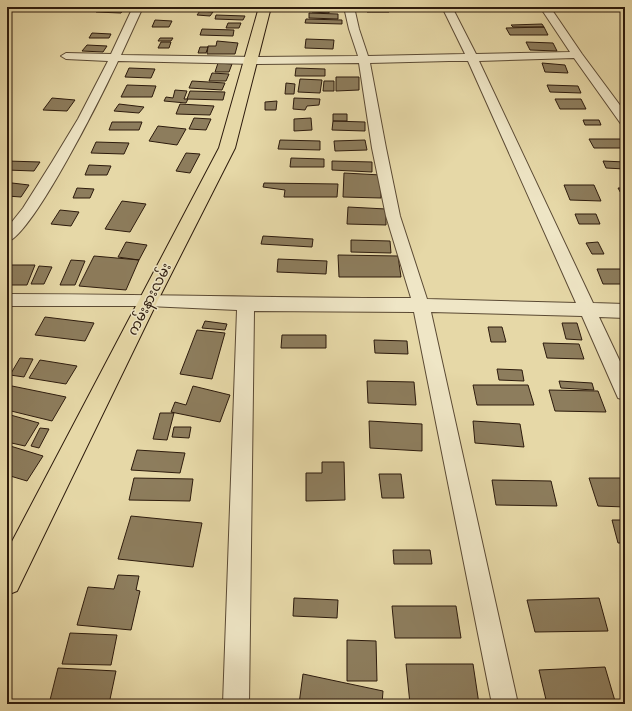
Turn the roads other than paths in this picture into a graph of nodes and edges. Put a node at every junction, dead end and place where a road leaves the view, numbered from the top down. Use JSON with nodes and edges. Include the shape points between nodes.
{"nodes":[{"id":1,"x":138,"y":7,"type":"edge"},
{"id":2,"x":265,"y":7,"type":"edge"},
{"id":3,"x":349,"y":7,"type":"edge"},
{"id":4,"x":447,"y":7,"type":"edge"},
{"id":5,"x":545,"y":7,"type":"edge"},
{"id":6,"x":577,"y":55,"type":"junction"},
{"id":7,"x":66,"y":56,"type":"dead end"},
{"id":8,"x":472,"y":57,"type":"junction"},
{"id":9,"x":115,"y":58,"type":"junction"},
{"id":10,"x":364,"y":59,"type":"junction"},
{"id":11,"x":252,"y":60,"type":"junction"},
{"id":12,"x":625,"y":121,"type":"edge"},
{"id":13,"x":7,"y":237,"type":"edge"},
{"id":14,"x":7,"y":300,"type":"edge"},
{"id":15,"x":148,"y":300,"type":"junction"},
{"id":16,"x":246,"y":304,"type":"junction"},
{"id":17,"x":421,"y":305,"type":"junction"},
{"id":18,"x":588,"y":310,"type":"junction"},
{"id":19,"x":625,"y":311,"type":"edge"},
{"id":20,"x":625,"y":392,"type":"edge"},
{"id":21,"x":7,"y":581,"type":"edge"},
{"id":22,"x":236,"y":704,"type":"edge"},
{"id":23,"x":505,"y":704,"type":"edge"}],
"edges":[{"from":1,"to":9,"type":"street"},
{"from":2,"to":11,"type":"main road","name":"ကမ်းနားလမ်း"},
{"from":3,"to":10,"type":"street"},
{"from":4,"to":8,"type":"street"},
{"from":5,"to":6,"type":"street"},
{"from":6,"to":8,"type":"street"},
{"from":6,"to":12,"type":"street"},
{"from":7,"to":9,"type":"street"},
{"from":8,"to":10,"type":"street"},
{"from":8,"to":18,"type":"street"},
{"from":9,"to":11,"type":"street"},
{"from":9,"to":13,"type":"street","via":[[63,157],[20,224]]},
{"from":10,"to":11,"type":"street"},
{"from":10,"to":17,"type":"street","via":[[393,216]]},
{"from":11,"to":15,"type":"main road","name":"ကမ်းနားလမ်း","via":[[228,148]]},
{"from":14,"to":15,"type":"street"},
{"from":15,"to":16,"type":"street"},
{"from":15,"to":21,"type":"main road","name":"ကမ်းနားလမ်း"},
{"from":16,"to":17,"type":"street"},
{"from":16,"to":22,"type":"street"},
{"from":17,"to":18,"type":"street"},
{"from":17,"to":23,"type":"street"},
{"from":18,"to":19,"type":"street"},
{"from":18,"to":20,"type":"street"}]}
